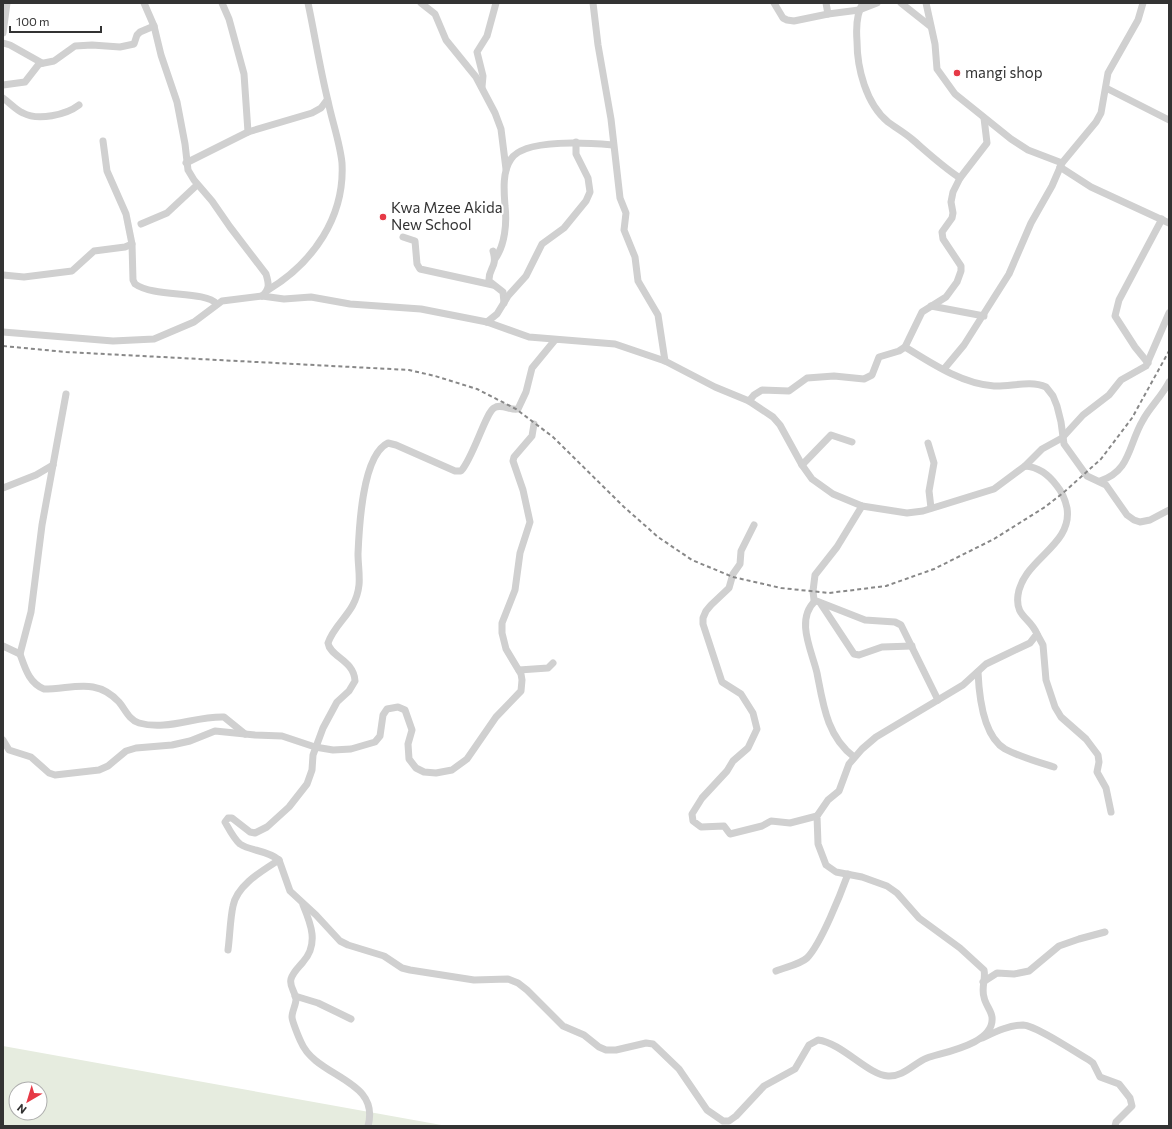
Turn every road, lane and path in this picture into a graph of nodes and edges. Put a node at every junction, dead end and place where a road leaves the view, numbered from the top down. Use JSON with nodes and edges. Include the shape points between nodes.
{"nodes":[{"id":1,"x":8,"y":3,"type":"edge"},
{"id":2,"x":144,"y":3,"type":"edge"},
{"id":3,"x":222,"y":3,"type":"edge"},
{"id":4,"x":308,"y":3,"type":"edge"},
{"id":5,"x":421,"y":3,"type":"edge"},
{"id":6,"x":496,"y":3,"type":"edge"},
{"id":7,"x":593,"y":3,"type":"edge"},
{"id":8,"x":774,"y":3,"type":"edge"},
{"id":9,"x":826,"y":3,"type":"edge"},
{"id":10,"x":864,"y":3,"type":"edge"},
{"id":11,"x":874,"y":3,"type":"edge"},
{"id":12,"x":901,"y":3,"type":"edge"},
{"id":13,"x":926,"y":3,"type":"edge"},
{"id":14,"x":1144,"y":3,"type":"edge"},
{"id":15,"x":859,"y":10,"type":"junction"},
{"id":16,"x":828,"y":14,"type":"junction"},
{"id":17,"x":154,"y":26,"type":"junction"},
{"id":18,"x":930,"y":26,"type":"junction"},
{"id":19,"x":3,"y":33,"type":"edge"},
{"id":20,"x":3,"y":44,"type":"edge"},
{"id":21,"x":42,"y":63,"type":"junction"},
{"id":22,"x":3,"y":85,"type":"edge"},
{"id":23,"x":482,"y":87,"type":"junction"},
{"id":24,"x":1106,"y":88,"type":"junction"},
{"id":25,"x":3,"y":98,"type":"edge"},
{"id":26,"x":327,"y":100,"type":"junction"},
{"id":27,"x":79,"y":105,"type":"dead end"},
{"id":28,"x":984,"y":118,"type":"junction"},
{"id":29,"x":1169,"y":120,"type":"edge"},
{"id":30,"x":248,"y":132,"type":"junction"},
{"id":31,"x":103,"y":141,"type":"dead end"},
{"id":32,"x":576,"y":142,"type":"junction"},
{"id":33,"x":613,"y":144,"type":"junction"},
{"id":34,"x":186,"y":163,"type":"junction"},
{"id":35,"x":1061,"y":165,"type":"junction"},
{"id":36,"x":506,"y":170,"type":"junction"},
{"id":37,"x":960,"y":178,"type":"junction"},
{"id":38,"x":197,"y":184,"type":"junction"},
{"id":39,"x":1162,"y":219,"type":"junction"},
{"id":40,"x":1169,"y":223,"type":"edge"},
{"id":41,"x":141,"y":224,"type":"dead end"},
{"id":42,"x":403,"y":238,"type":"dead end"},
{"id":43,"x":132,"y":244,"type":"junction"},
{"id":44,"x":493,"y":251,"type":"dead end"},
{"id":45,"x":495,"y":259,"type":"junction"},
{"id":46,"x":3,"y":275,"type":"edge"},
{"id":47,"x":494,"y":285,"type":"junction"},
{"id":48,"x":268,"y":290,"type":"junction"},
{"id":49,"x":262,"y":296,"type":"junction"},
{"id":50,"x":504,"y":303,"type":"junction"},
{"id":51,"x":217,"y":304,"type":"junction"},
{"id":52,"x":931,"y":306,"type":"junction"},
{"id":53,"x":1169,"y":313,"type":"edge"},
{"id":54,"x":984,"y":316,"type":"junction"},
{"id":55,"x":487,"y":322,"type":"junction"},
{"id":56,"x":3,"y":332,"type":"edge"},
{"id":57,"x":555,"y":340,"type":"junction"},
{"id":58,"x":905,"y":347,"type":"junction"},
{"id":59,"x":665,"y":361,"type":"junction"},
{"id":60,"x":1148,"y":363,"type":"junction"},
{"id":61,"x":944,"y":369,"type":"junction"},
{"id":62,"x":1169,"y":382,"type":"edge"},
{"id":63,"x":66,"y":394,"type":"dead end"},
{"id":64,"x":749,"y":401,"type":"junction"},
{"id":65,"x":534,"y":424,"type":"dead end"},
{"id":66,"x":1062,"y":438,"type":"junction"},
{"id":67,"x":852,"y":442,"type":"dead end"},
{"id":68,"x":928,"y":443,"type":"dead end"},
{"id":69,"x":53,"y":465,"type":"junction"},
{"id":70,"x":802,"y":465,"type":"junction"},
{"id":71,"x":1025,"y":466,"type":"junction"},
{"id":72,"x":1100,"y":482,"type":"junction"},
{"id":73,"x":3,"y":488,"type":"edge"},
{"id":74,"x":862,"y":506,"type":"junction"},
{"id":75,"x":931,"y":508,"type":"junction"},
{"id":76,"x":1169,"y":510,"type":"edge"},
{"id":77,"x":754,"y":525,"type":"dead end"},
{"id":78,"x":818,"y":602,"type":"junction"},
{"id":79,"x":1037,"y":634,"type":"junction"},
{"id":80,"x":3,"y":646,"type":"edge"},
{"id":81,"x":912,"y":646,"type":"junction"},
{"id":82,"x":20,"y":654,"type":"junction"},
{"id":83,"x":553,"y":663,"type":"dead end"},
{"id":84,"x":519,"y":670,"type":"junction"},
{"id":85,"x":978,"y":672,"type":"junction"},
{"id":86,"x":938,"y":700,"type":"junction"},
{"id":87,"x":245,"y":734,"type":"junction"},
{"id":88,"x":3,"y":740,"type":"edge"},
{"id":89,"x":315,"y":747,"type":"junction"},
{"id":90,"x":854,"y":757,"type":"junction"},
{"id":91,"x":1054,"y":767,"type":"dead end"},
{"id":92,"x":1111,"y":812,"type":"dead end"},
{"id":93,"x":817,"y":816,"type":"junction"},
{"id":94,"x":279,"y":860,"type":"junction"},
{"id":95,"x":848,"y":874,"type":"junction"},
{"id":96,"x":302,"y":903,"type":"junction"},
{"id":97,"x":1105,"y":932,"type":"dead end"},
{"id":98,"x":228,"y":950,"type":"dead end"},
{"id":99,"x":776,"y":971,"type":"dead end"},
{"id":100,"x":983,"y":982,"type":"junction"},
{"id":101,"x":295,"y":996,"type":"junction"},
{"id":102,"x":351,"y":1019,"type":"dead end"},
{"id":103,"x":979,"y":1039,"type":"junction"},
{"id":104,"x":368,"y":1126,"type":"edge"},
{"id":105,"x":1115,"y":1126,"type":"edge"}],
"edges":[{"from":1,"to":19,"type":"street"},
{"from":2,"to":17,"type":"street"},
{"from":3,"to":30,"type":"street","via":[[244,74]]},
{"from":4,"to":26,"type":"street"},
{"from":5,"to":23,"type":"street","via":[[435,14],[446,40],[471,69]]},
{"from":6,"to":23,"type":"street","via":[[487,36],[477,52],[483,76]]},
{"from":7,"to":33,"type":"street"},
{"from":8,"to":16,"type":"street","via":[[787,20],[794,21]]},
{"from":9,"to":16,"type":"street"},
{"from":10,"to":15,"type":"street"},
{"from":11,"to":15,"type":"street"},
{"from":12,"to":18,"type":"street"},
{"from":13,"to":18,"type":"street"},
{"from":14,"to":24,"type":"street","via":[[1138,20],[1108,73]]},
{"from":15,"to":16,"type":"street"},
{"from":15,"to":37,"type":"street","via":[[857,57],[861,77],[870,98],[888,122]]},
{"from":17,"to":21,"type":"street","via":[[140,32],[134,44],[120,47],[75,46],[54,61]]},
{"from":17,"to":34,"type":"street","via":[[177,102]]},
{"from":18,"to":28,"type":"street","via":[[940,76],[955,94]]},
{"from":20,"to":21,"type":"street","via":[[10,45]]},
{"from":21,"to":22,"type":"street","via":[[25,82]]},
{"from":23,"to":36,"type":"street","via":[[499,122]]},
{"from":24,"to":29,"type":"street"},
{"from":24,"to":35,"type":"street","via":[[1101,113],[1096,122]]},
{"from":25,"to":27,"type":"street","via":[[24,114],[31,116],[62,115]]},
{"from":26,"to":30,"type":"street","via":[[321,108],[312,113]]},
{"from":26,"to":48,"type":"street","via":[[342,161],[340,195],[334,218],[310,254],[297,268]]},
{"from":28,"to":35,"type":"street","via":[[1028,150]]},
{"from":28,"to":37,"type":"street","via":[[986,143]]},
{"from":30,"to":34,"type":"street"},
{"from":31,"to":43,"type":"street","via":[[107,171],[126,214]]},
{"from":32,"to":33,"type":"street"},
{"from":32,"to":36,"type":"street","via":[[541,145],[516,152]]},
{"from":32,"to":50,"type":"street","via":[[576,154],[588,178],[589,196],[564,228],[542,244],[526,276]]},
{"from":33,"to":59,"type":"street","via":[[620,198],[626,213],[625,235],[634,257],[638,281],[658,315]]},
{"from":34,"to":38,"type":"street"},
{"from":35,"to":39,"type":"street","via":[[1075,178]]},
{"from":35,"to":54,"type":"street","via":[[1031,222],[1009,274]]},
{"from":36,"to":45,"type":"street","via":[[506,222],[500,250]]},
{"from":37,"to":52,"type":"street","via":[[951,198],[952,218],[942,236],[960,263],[961,271],[949,293]]},
{"from":38,"to":41,"type":"street","via":[[167,213]]},
{"from":38,"to":48,"type":"street","via":[[266,274]]},
{"from":39,"to":40,"type":"street"},
{"from":39,"to":60,"type":"street","via":[[1119,300],[1116,316]]},
{"from":42,"to":47,"type":"street","via":[[415,241],[417,264],[420,269]]},
{"from":43,"to":46,"type":"street","via":[[94,251],[72,271],[24,277]]},
{"from":43,"to":51,"type":"street","via":[[133,280],[139,287],[209,298]]},
{"from":44,"to":45,"type":"street"},
{"from":45,"to":47,"type":"street","via":[[489,277],[489,281]]},
{"from":47,"to":50,"type":"street","via":[[503,292]]},
{"from":48,"to":49,"type":"street"},
{"from":49,"to":51,"type":"street","via":[[228,299]]},
{"from":49,"to":55,"type":"street","via":[[284,299],[311,297],[350,304],[421,310]]},
{"from":50,"to":55,"type":"street","via":[[497,314]]},
{"from":51,"to":56,"type":"street","via":[[194,322],[164,337],[154,339],[113,341]]},
{"from":52,"to":54,"type":"street"},
{"from":52,"to":58,"type":"street","via":[[922,312]]},
{"from":53,"to":60,"type":"street"},
{"from":54,"to":61,"type":"street"},
{"from":55,"to":57,"type":"street","via":[[529,337]]},
{"from":57,"to":59,"type":"street","via":[[615,344]]},
{"from":57,"to":89,"type":"street","via":[[532,368],[526,392],[518,409],[498,406],[491,410],[479,439],[461,471],[455,471],[388,443],[381,448],[365,485],[358,554],[359,585],[351,609],[328,643],[330,649],[345,660],[355,681],[349,692],[338,702]]},
{"from":58,"to":61,"type":"street"},
{"from":58,"to":64,"type":"street","via":[[879,357],[872,375],[864,379],[834,376],[807,378],[789,390],[762,390]]},
{"from":59,"to":64,"type":"street"},
{"from":60,"to":66,"type":"street","via":[[1143,369],[1121,380],[1109,395],[1082,415]]},
{"from":61,"to":66,"type":"street","via":[[959,377],[992,386],[1026,384],[1046,387],[1057,406]]},
{"from":62,"to":72,"type":"street","via":[[1142,422],[1127,459],[1111,477]]},
{"from":63,"to":69,"type":"street"},
{"from":64,"to":70,"type":"street","via":[[773,417],[780,425]]},
{"from":65,"to":84,"type":"street","via":[[532,436],[513,461],[530,522],[520,553],[515,590],[502,624],[504,645]]},
{"from":66,"to":71,"type":"street","via":[[1042,449]]},
{"from":66,"to":72,"type":"street","via":[[1079,468],[1087,476]]},
{"from":67,"to":70,"type":"street","via":[[831,435]]},
{"from":68,"to":75,"type":"street","via":[[934,463],[929,491]]},
{"from":69,"to":73,"type":"street"},
{"from":69,"to":82,"type":"street","via":[[31,612]]},
{"from":70,"to":74,"type":"street","via":[[812,479],[824,488],[843,500]]},
{"from":71,"to":75,"type":"street","via":[[994,489]]},
{"from":71,"to":79,"type":"street","via":[[1034,466],[1042,471],[1063,493],[1068,522],[1059,539],[1034,563],[1019,593],[1020,614],[1034,627]]},
{"from":72,"to":76,"type":"street","via":[[1111,490],[1123,509],[1134,520],[1150,520]]},
{"from":74,"to":75,"type":"street","via":[[907,513]]},
{"from":74,"to":78,"type":"street","via":[[837,547],[815,575],[813,592]]},
{"from":77,"to":93,"type":"street","via":[[740,551],[740,564],[733,574],[729,588],[706,611],[703,624],[721,679],[743,697],[753,713],[756,733],[748,748],[733,761],[699,802],[692,817],[701,827],[724,826],[728,833],[732,834],[770,822],[790,823]]},
{"from":78,"to":81,"type":"street","via":[[865,620],[895,622],[901,626]]},
{"from":78,"to":81,"type":"street","via":[[854,654],[859,655],[882,647]]},
{"from":78,"to":90,"type":"street","via":[[808,608],[805,629],[819,691],[835,736],[842,747]]},
{"from":79,"to":85,"type":"street","via":[[1030,643],[994,659]]},
{"from":79,"to":92,"type":"street","via":[[1042,645],[1046,680],[1054,707],[1098,755],[1098,772],[1106,788]]},
{"from":80,"to":82,"type":"street"},
{"from":81,"to":86,"type":"street"},
{"from":82,"to":87,"type":"street","via":[[28,674],[39,687],[96,687],[118,701],[137,723],[155,726],[224,717]]},
{"from":83,"to":84,"type":"street","via":[[548,668]]},
{"from":84,"to":89,"type":"street","via":[[522,687],[518,696],[496,718],[467,759],[452,770],[436,773],[416,768],[409,759],[408,744],[412,730],[405,710],[398,707],[387,709],[382,715],[380,736],[367,746],[345,750]]},
{"from":85,"to":86,"type":"street","via":[[963,685]]},
{"from":85,"to":91,"type":"street","via":[[982,710],[998,744],[1029,759]]},
{"from":86,"to":90,"type":"street","via":[[876,737]]},
{"from":87,"to":88,"type":"street","via":[[215,731],[190,741],[136,748],[126,751],[99,770],[55,775],[31,758],[9,750]]},
{"from":87,"to":89,"type":"street","via":[[282,736]]},
{"from":89,"to":94,"type":"street","via":[[307,784],[289,807],[267,828],[253,833],[232,818],[225,822],[240,844]]},
{"from":90,"to":93,"type":"street","via":[[845,772],[839,791],[828,800]]},
{"from":93,"to":95,"type":"street","via":[[818,844],[823,858],[836,872]]},
{"from":94,"to":96,"type":"street","via":[[287,887]]},
{"from":94,"to":98,"type":"street","via":[[260,872],[238,894],[233,904]]},
{"from":95,"to":99,"type":"street","via":[[832,913],[811,953],[801,962]]},
{"from":95,"to":100,"type":"street","via":[[874,880],[897,893],[919,918],[981,967],[985,974]]},
{"from":96,"to":101,"type":"street","via":[[313,943],[306,959],[291,977],[290,985]]},
{"from":96,"to":103,"type":"street","via":[[340,941],[384,956],[402,968],[474,980],[508,979],[518,983],[563,1026],[584,1035],[606,1050],[646,1042],[653,1044],[680,1069],[707,1110],[723,1121],[729,1121],[736,1116],[764,1086],[794,1069],[809,1045],[818,1040],[834,1045],[888,1076],[899,1074],[925,1059],[949,1053]]},
{"from":97,"to":100,"type":"street","via":[[1058,946],[1029,971],[1014,974],[997,973]]},
{"from":100,"to":103,"type":"street","via":[[984,998],[992,1017],[987,1032]]},
{"from":101,"to":102,"type":"street","via":[[318,1003]]},
{"from":101,"to":104,"type":"street","via":[[292,1018],[302,1044],[325,1069],[358,1088],[370,1110]]},
{"from":103,"to":105,"type":"street","via":[[1002,1028],[1024,1025],[1042,1032],[1088,1060],[1100,1077],[1119,1084],[1130,1098],[1132,1106]]}]}
